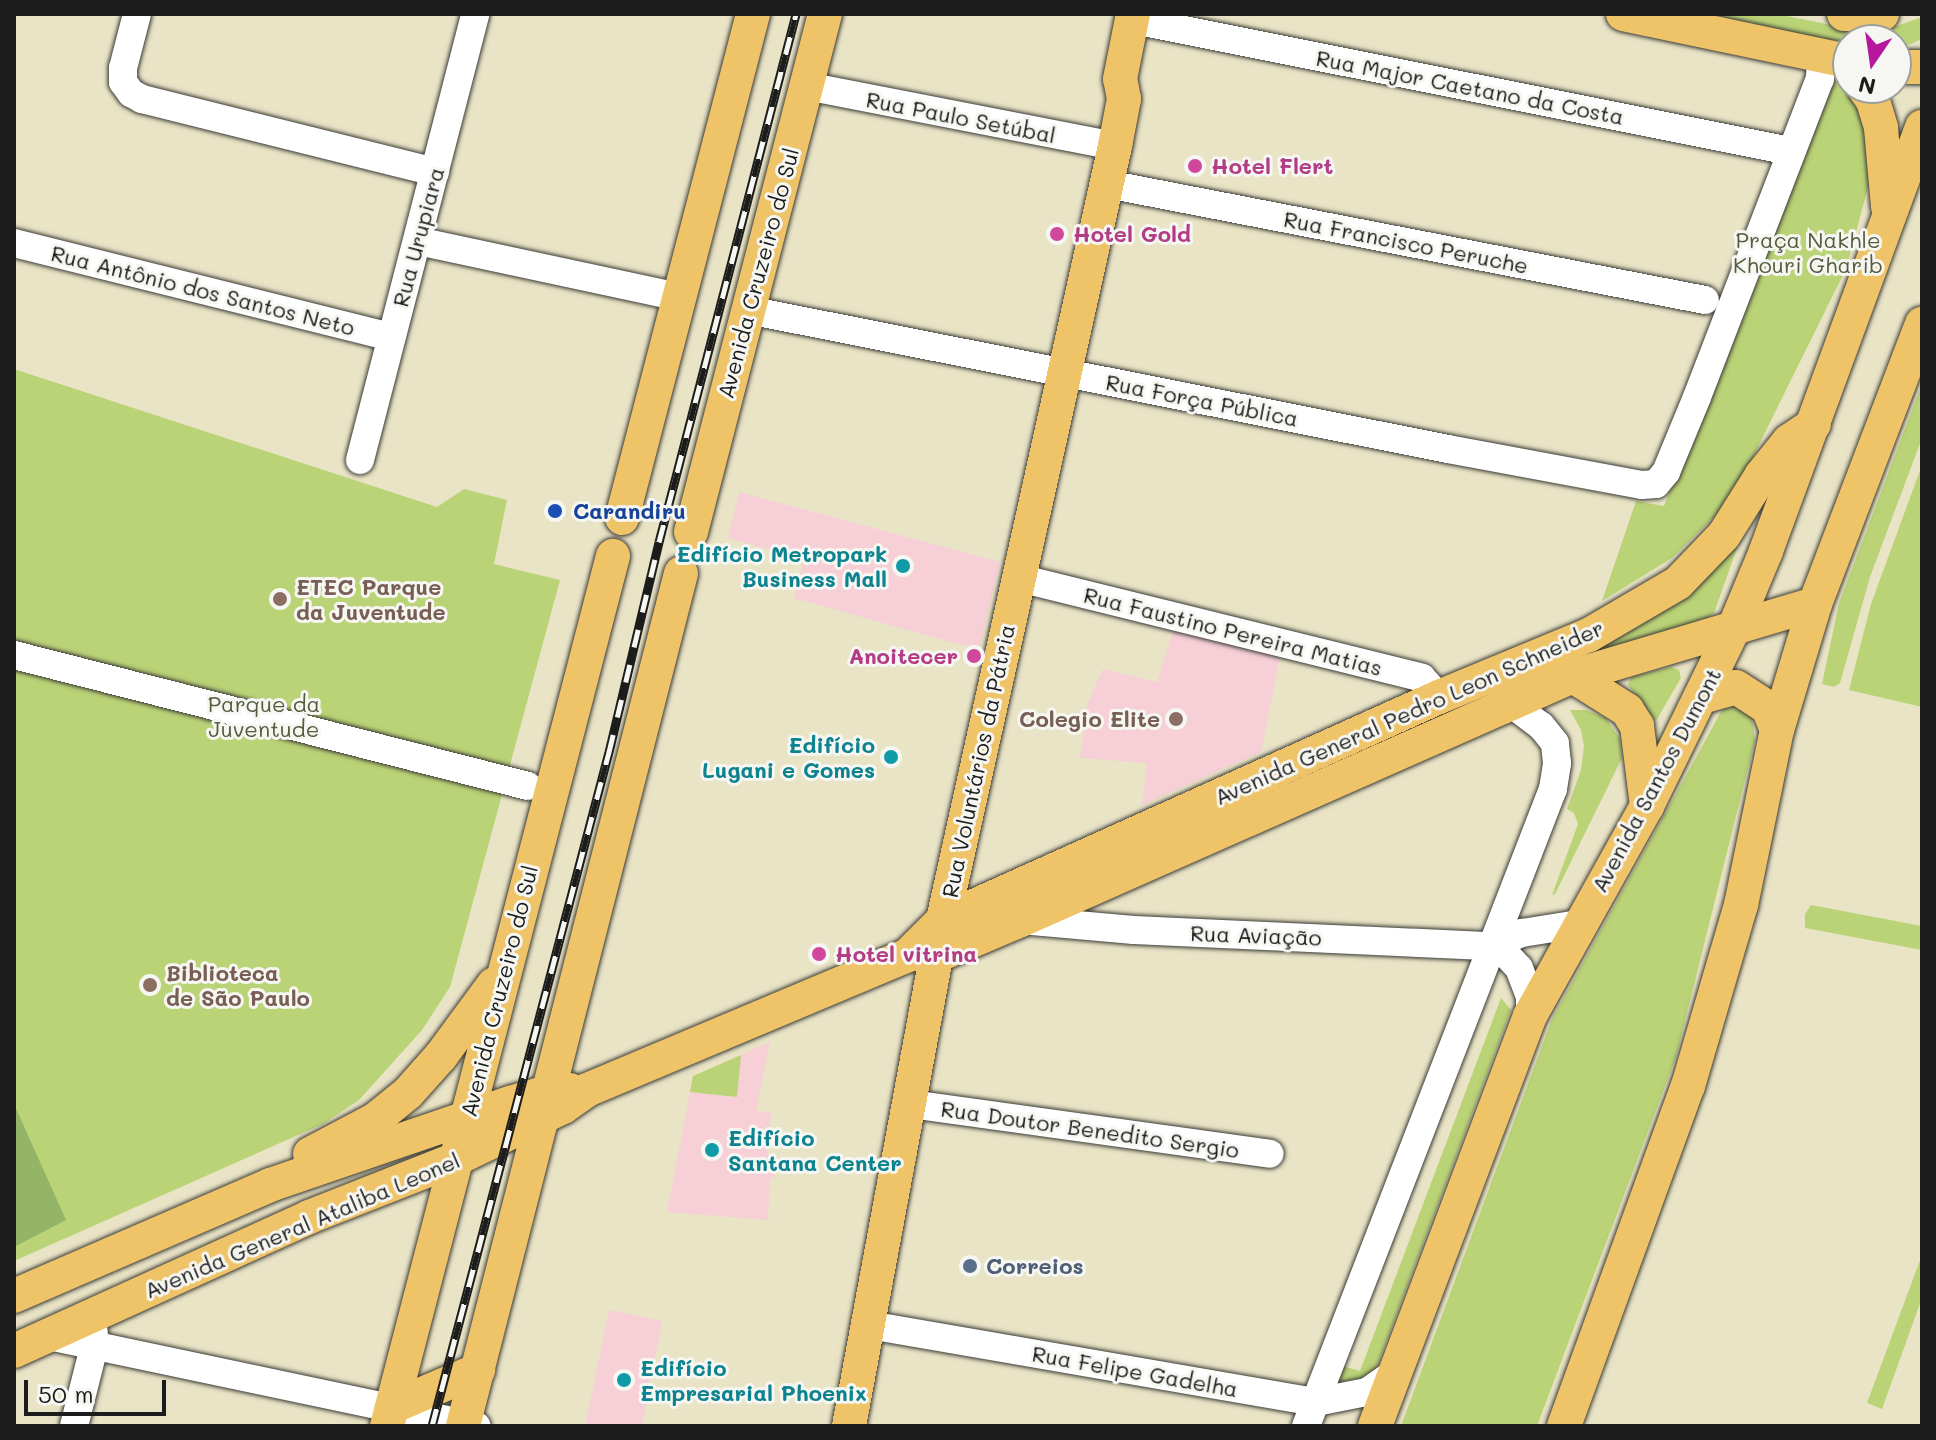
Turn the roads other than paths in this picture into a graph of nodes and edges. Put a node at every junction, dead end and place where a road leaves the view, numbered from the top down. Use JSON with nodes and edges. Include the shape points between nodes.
{"nodes":[{"id":1,"x":137,"y":14,"type":"edge"},
{"id":2,"x":475,"y":14,"type":"edge"},
{"id":3,"x":753,"y":14,"type":"edge"},
{"id":4,"x":825,"y":14,"type":"edge"},
{"id":5,"x":1623,"y":14,"type":"edge"},
{"id":6,"x":1844,"y":14,"type":"edge"},
{"id":7,"x":1882,"y":14,"type":"edge"},
{"id":8,"x":1144,"y":17,"type":"edge"},
{"id":9,"x":1832,"y":61,"type":"edge"},
{"id":10,"x":1832,"y":67,"type":"edge"},
{"id":11,"x":806,"y":86,"type":"junction"},
{"id":12,"x":1874,"y":104,"type":"edge"},
{"id":13,"x":1922,"y":127,"type":"edge"},
{"id":14,"x":1115,"y":146,"type":"junction"},
{"id":15,"x":1790,"y":151,"type":"junction"},
{"id":16,"x":435,"y":172,"type":"junction"},
{"id":17,"x":1107,"y":184,"type":"junction"},
{"id":18,"x":1889,"y":219,"type":"junction"},
{"id":19,"x":418,"y":241,"type":"junction"},
{"id":20,"x":14,"y":243,"type":"edge"},
{"id":21,"x":680,"y":297,"type":"junction"},
{"id":22,"x":1705,"y":300,"type":"dead end"},
{"id":23,"x":748,"y":310,"type":"junction"},
{"id":24,"x":1922,"y":324,"type":"edge"},
{"id":25,"x":391,"y":337,"type":"junction"},
{"id":26,"x":1065,"y":372,"type":"junction"},
{"id":27,"x":1814,"y":424,"type":"junction"},
{"id":28,"x":360,"y":460,"type":"dead end"},
{"id":29,"x":622,"y":518,"type":"dead end"},
{"id":30,"x":691,"y":532,"type":"dead end"},
{"id":31,"x":613,"y":556,"type":"dead end"},
{"id":32,"x":681,"y":573,"type":"dead end"},
{"id":33,"x":1019,"y":578,"type":"junction"},
{"id":34,"x":1815,"y":604,"type":"junction"},
{"id":35,"x":1734,"y":628,"type":"junction"},
{"id":36,"x":14,"y":655,"type":"edge"},
{"id":37,"x":1573,"y":676,"type":"junction"},
{"id":38,"x":1439,"y":697,"type":"junction"},
{"id":39,"x":1702,"y":697,"type":"junction"},
{"id":40,"x":1511,"y":703,"type":"junction"},
{"id":41,"x":1777,"y":730,"type":"junction"},
{"id":42,"x":528,"y":786,"type":"dead end"},
{"id":43,"x":1647,"y":806,"type":"junction"},
{"id":44,"x":943,"y":920,"type":"junction"},
{"id":45,"x":1021,"y":920,"type":"junction"},
{"id":46,"x":1578,"y":924,"type":"junction"},
{"id":47,"x":1491,"y":946,"type":"junction"},
{"id":48,"x":922,"y":955,"type":"junction"},
{"id":49,"x":503,"y":970,"type":"junction"},
{"id":50,"x":1530,"y":1016,"type":"junction"},
{"id":51,"x":547,"y":1104,"type":"junction"},
{"id":52,"x":911,"y":1104,"type":"junction"},
{"id":53,"x":467,"y":1117,"type":"junction"},
{"id":54,"x":1270,"y":1154,"type":"dead end"},
{"id":55,"x":456,"y":1159,"type":"junction"},
{"id":56,"x":270,"y":1185,"type":"junction"},
{"id":57,"x":47,"y":1282,"type":"junction"},
{"id":58,"x":14,"y":1296,"type":"edge"},
{"id":59,"x":869,"y":1325,"type":"junction"},
{"id":60,"x":93,"y":1330,"type":"junction"},
{"id":61,"x":14,"y":1351,"type":"edge"},
{"id":62,"x":478,"y":1370,"type":"junction"},
{"id":63,"x":1396,"y":1372,"type":"junction"},
{"id":64,"x":1311,"y":1414,"type":"edge"},
{"id":65,"x":389,"y":1417,"type":"edge"},
{"id":66,"x":468,"y":1425,"type":"edge"},
{"id":67,"x":74,"y":1426,"type":"edge"},
{"id":68,"x":849,"y":1426,"type":"edge"},
{"id":69,"x":1375,"y":1426,"type":"edge"},
{"id":70,"x":1564,"y":1426,"type":"edge"}],
"edges":[{"from":1,"to":16,"type":"street","via":[[123,82],[142,99]]},
{"from":2,"to":16,"type":"street","name":"Rua Urupiara"},
{"from":3,"to":21,"type":"main road"},
{"from":4,"to":11,"type":"main road","name":"Avenida Cruzeiro do Sul"},
{"from":5,"to":9,"type":"main road"},
{"from":6,"to":7,"type":"main road"},
{"from":8,"to":14,"type":"main road","name":"Rua Voluntários da Pátria","via":[[1137,82],[1124,99]]},
{"from":8,"to":15,"type":"street","name":"Rua Major Caetano da Costa"},
{"from":10,"to":15,"type":"street","via":[[1820,79]]},
{"from":11,"to":14,"type":"street","name":"Rua Paulo Setúbal"},
{"from":11,"to":23,"type":"main road","name":"Avenida Cruzeiro do Sul"},
{"from":12,"to":18,"type":"main road"},
{"from":13,"to":18,"type":"main road","name":"Avenida Santos Dumont"},
{"from":14,"to":17,"type":"main road","name":"Rua Voluntários da Pátria"},
{"from":15,"to":26,"type":"street","name":"Rua Força Pública","via":[[1697,397],[1656,484]]},
{"from":16,"to":19,"type":"street","name":"Rua Urupiara"},
{"from":17,"to":22,"type":"street","name":"Rua Francisco Peruche"},
{"from":17,"to":26,"type":"main road","name":"Rua Voluntários da Pátria"},
{"from":18,"to":27,"type":"main road","name":"Avenida Santos Dumont"},
{"from":19,"to":21,"type":"street"},
{"from":19,"to":25,"type":"street","name":"Rua Urupiara"},
{"from":20,"to":25,"type":"street","name":"Rua Antônio dos Santos Neto"},
{"from":21,"to":29,"type":"main road"},
{"from":23,"to":26,"type":"street","name":"Rua Força Pública"},
{"from":23,"to":30,"type":"main road","name":"Avenida Cruzeiro do Sul"},
{"from":24,"to":34,"type":"main road"},
{"from":25,"to":28,"type":"street","name":"Rua Urupiara"},
{"from":26,"to":33,"type":"main road","name":"Rua Voluntários da Pátria"},
{"from":27,"to":35,"type":"main road","name":"Avenida Santos Dumont"},
{"from":27,"to":38,"type":"main road","name":"Avenida General Pedro Leon Schneider","via":[[1789,441],[1724,535],[1678,583],[1589,635]]},
{"from":31,"to":49,"type":"main road","name":"Avenida Cruzeiro do Sul"},
{"from":32,"to":51,"type":"main road"},
{"from":33,"to":38,"type":"street","name":"Rua Faustino Pereira Matias","via":[[1422,678]]},
{"from":33,"to":44,"type":"main road","name":"Rua Voluntários da Pátria"},
{"from":34,"to":35,"type":"main road","name":"Avenida General Pedro Leon Schneider"},
{"from":34,"to":41,"type":"main road"},
{"from":35,"to":37,"type":"main road","name":"Avenida General Pedro Leon Schneider"},
{"from":35,"to":39,"type":"main road","name":"Avenida Santos Dumont"},
{"from":36,"to":42,"type":"street"},
{"from":37,"to":40,"type":"main road","name":"Avenida General Pedro Leon Schneider"},
{"from":37,"to":43,"type":"main road","via":[[1627,710],[1637,726]]},
{"from":38,"to":44,"type":"main road","name":"Avenida General Pedro Leon Schneider"},
{"from":39,"to":41,"type":"main road","via":[[1736,687],[1768,708]]},
{"from":39,"to":43,"type":"main road","name":"Avenida Santos Dumont"},
{"from":40,"to":45,"type":"main road","name":"Avenida General Pedro Leon Schneider"},
{"from":40,"to":47,"type":"street","via":[[1555,743],[1557,763],[1553,789]]},
{"from":41,"to":70,"type":"main road","via":[[1741,905],[1688,1086]]},
{"from":43,"to":46,"type":"main road","name":"Avenida Santos Dumont"},
{"from":44,"to":48,"type":"main road","name":"Rua Voluntários da Pátria"},
{"from":45,"to":47,"type":"street","name":"Rua Aviação"},
{"from":45,"to":48,"type":"main road","name":"Avenida General Pedro Leon Schneider"},
{"from":46,"to":47,"type":"street","name":"Rua Aviação","via":[[1522,933]]},
{"from":46,"to":50,"type":"main road","name":"Avenida Santos Dumont"},
{"from":47,"to":50,"type":"street","via":[[1519,968],[1530,997]]},
{"from":47,"to":64,"type":"street"},
{"from":48,"to":51,"type":"main road","name":"Avenida General Ataliba Leonel"},
{"from":48,"to":52,"type":"main road","name":"Rua Voluntários da Pátria"},
{"from":49,"to":53,"type":"main road","name":"Avenida Cruzeiro do Sul"},
{"from":49,"to":56,"type":"main road","via":[[408,1093],[376,1119],[302,1158]]},
{"from":50,"to":63,"type":"main road","name":"Avenida Santos Dumont"},
{"from":51,"to":53,"type":"main road","name":"Avenida General Ataliba Leonel"},
{"from":51,"to":55,"type":"main road","name":"Avenida General Ataliba Leonel"},
{"from":51,"to":62,"type":"main road"},
{"from":52,"to":54,"type":"street","name":"Rua Doutor Benedito Sergio"},
{"from":52,"to":59,"type":"main road","name":"Rua Voluntários da Pátria"},
{"from":53,"to":55,"type":"main road","name":"Avenida Cruzeiro do Sul"},
{"from":53,"to":56,"type":"main road","name":"Avenida General Ataliba Leonel"},
{"from":55,"to":60,"type":"main road","name":"Avenida General Ataliba Leonel","via":[[309,1217]]},
{"from":55,"to":65,"type":"main road","name":"Avenida Cruzeiro do Sul"},
{"from":56,"to":57,"type":"main road","name":"Avenida General Ataliba Leonel"},
{"from":57,"to":58,"type":"main road","name":"Avenida General Ataliba Leonel"},
{"from":57,"to":60,"type":"main road","via":[[79,1298]]},
{"from":59,"to":64,"type":"street","name":"Rua Felipe Gadelha"},
{"from":59,"to":68,"type":"main road","name":"Rua Voluntários da Pátria"},
{"from":60,"to":61,"type":"main road","name":"Avenida General Ataliba Leonel","via":[[49,1336]]},
{"from":60,"to":65,"type":"street"},
{"from":60,"to":67,"type":"street"},
{"from":62,"to":65,"type":"main road"},
{"from":62,"to":66,"type":"main road"},
{"from":63,"to":64,"type":"street","name":"Rua Felipe Gadelha","via":[[1367,1392]]},
{"from":63,"to":69,"type":"main road","name":"Avenida Santos Dumont"},
{"from":65,"to":66,"type":"street"}]}
